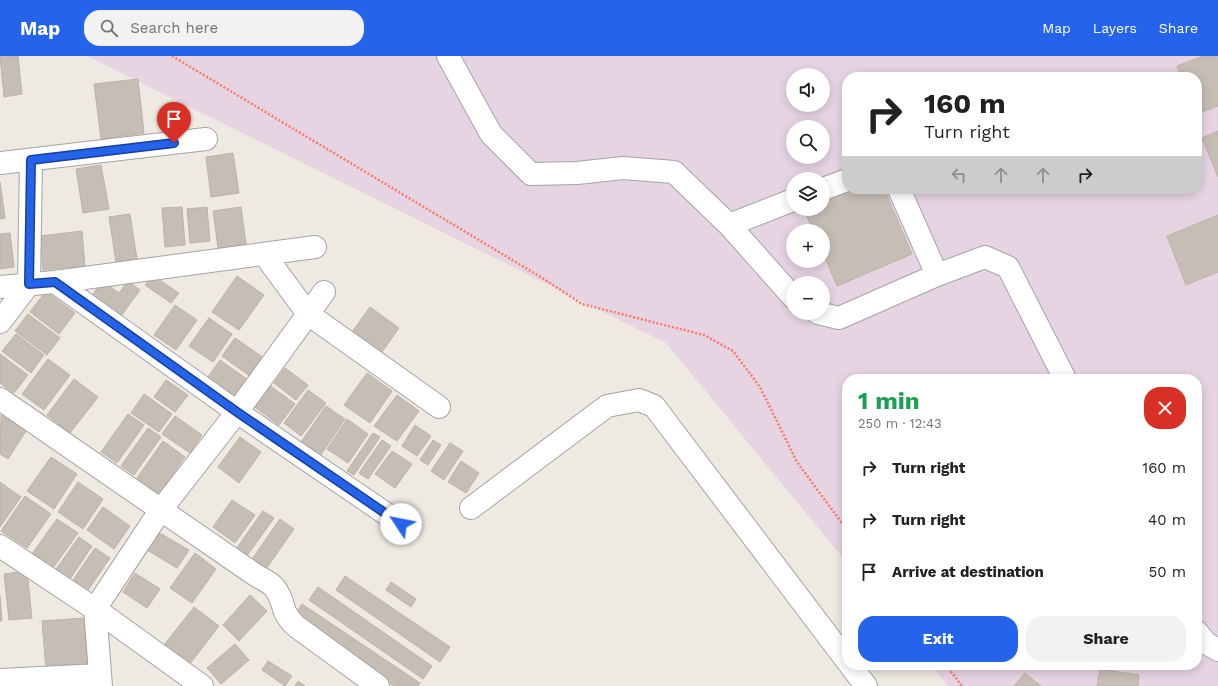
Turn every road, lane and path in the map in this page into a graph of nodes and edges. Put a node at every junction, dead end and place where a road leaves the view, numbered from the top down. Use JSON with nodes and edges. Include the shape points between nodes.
{"nodes":[{"id":1,"x":172,"y":56,"type":"edge"},
{"id":2,"x":448,"y":56,"type":"edge"},
{"id":3,"x":206,"y":139,"type":"dead end"},
{"id":4,"x":31,"y":160,"type":"junction"},
{"id":5,"x":0,"y":163,"type":"edge"},
{"id":6,"x":842,"y":182,"type":"edge"},
{"id":7,"x":830,"y":186,"type":"edge"},
{"id":8,"x":902,"y":194,"type":"edge"},
{"id":9,"x":786,"y":203,"type":"edge"},
{"id":10,"x":729,"y":225,"type":"junction"},
{"id":11,"x":315,"y":247,"type":"dead end"},
{"id":12,"x":264,"y":254,"type":"junction"},
{"id":13,"x":938,"y":275,"type":"junction"},
{"id":14,"x":55,"y":282,"type":"junction"},
{"id":15,"x":29,"y":284,"type":"junction"},
{"id":16,"x":0,"y":287,"type":"edge"},
{"id":17,"x":786,"y":290,"type":"edge"},
{"id":18,"x":324,"y":292,"type":"dead end"},
{"id":19,"x":308,"y":314,"type":"junction"},
{"id":20,"x":830,"y":316,"type":"edge"},
{"id":21,"x":0,"y":322,"type":"edge"},
{"id":22,"x":1063,"y":374,"type":"edge"},
{"id":23,"x":0,"y":399,"type":"edge"},
{"id":24,"x":439,"y":407,"type":"dead end"},
{"id":25,"x":237,"y":412,"type":"junction"},
{"id":26,"x":470,"y":508,"type":"dead end"},
{"id":27,"x":160,"y":511,"type":"junction"},
{"id":28,"x":842,"y":523,"type":"edge"},
{"id":29,"x":401,"y":524,"type":"dead end"},
{"id":30,"x":2,"y":549,"type":"edge"},
{"id":31,"x":95,"y":609,"type":"junction"},
{"id":32,"x":1202,"y":638,"type":"edge"},
{"id":33,"x":1218,"y":650,"type":"edge"},
{"id":34,"x":842,"y":654,"type":"edge"},
{"id":35,"x":854,"y":670,"type":"edge"},
{"id":36,"x":950,"y":670,"type":"edge"},
{"id":37,"x":0,"y":680,"type":"edge"},
{"id":38,"x":101,"y":681,"type":"edge"},
{"id":39,"x":202,"y":686,"type":"edge"},
{"id":40,"x":378,"y":686,"type":"edge"},
{"id":41,"x":866,"y":686,"type":"edge"},
{"id":42,"x":962,"y":686,"type":"edge"}],
"edges":[{"from":1,"to":28,"type":"path","via":[[582,304],[704,335],[733,351],[760,387],[797,462]]},
{"from":2,"to":10,"type":"street","via":[[491,134],[530,174],[577,173],[623,168],[674,172]]},
{"from":3,"to":4,"type":"street"},
{"from":4,"to":5,"type":"street"},
{"from":4,"to":15,"type":"street"},
{"from":6,"to":7,"type":"street"},
{"from":8,"to":13,"type":"street"},
{"from":9,"to":10,"type":"street"},
{"from":10,"to":17,"type":"street"},
{"from":11,"to":12,"type":"street"},
{"from":12,"to":14,"type":"street"},
{"from":12,"to":19,"type":"street"},
{"from":13,"to":20,"type":"street","via":[[839,318]]},
{"from":13,"to":22,"type":"street","via":[[985,257],[1008,268]]},
{"from":14,"to":15,"type":"street"},
{"from":14,"to":25,"type":"street"},
{"from":15,"to":16,"type":"street"},
{"from":15,"to":21,"type":"street"},
{"from":18,"to":19,"type":"street"},
{"from":19,"to":24,"type":"street"},
{"from":19,"to":25,"type":"street"},
{"from":23,"to":27,"type":"street"},
{"from":25,"to":27,"type":"street"},
{"from":25,"to":29,"type":"street"},
{"from":26,"to":34,"type":"street","via":[[607,406],[639,400],[654,406]]},
{"from":27,"to":31,"type":"street"},
{"from":27,"to":40,"type":"street","via":[[268,582],[281,597],[286,613],[297,627]]},
{"from":30,"to":31,"type":"street"},
{"from":31,"to":38,"type":"street"},
{"from":31,"to":39,"type":"street"},
{"from":32,"to":33,"type":"street"},
{"from":35,"to":41,"type":"street"},
{"from":36,"to":42,"type":"path"},
{"from":37,"to":38,"type":"street"}]}
